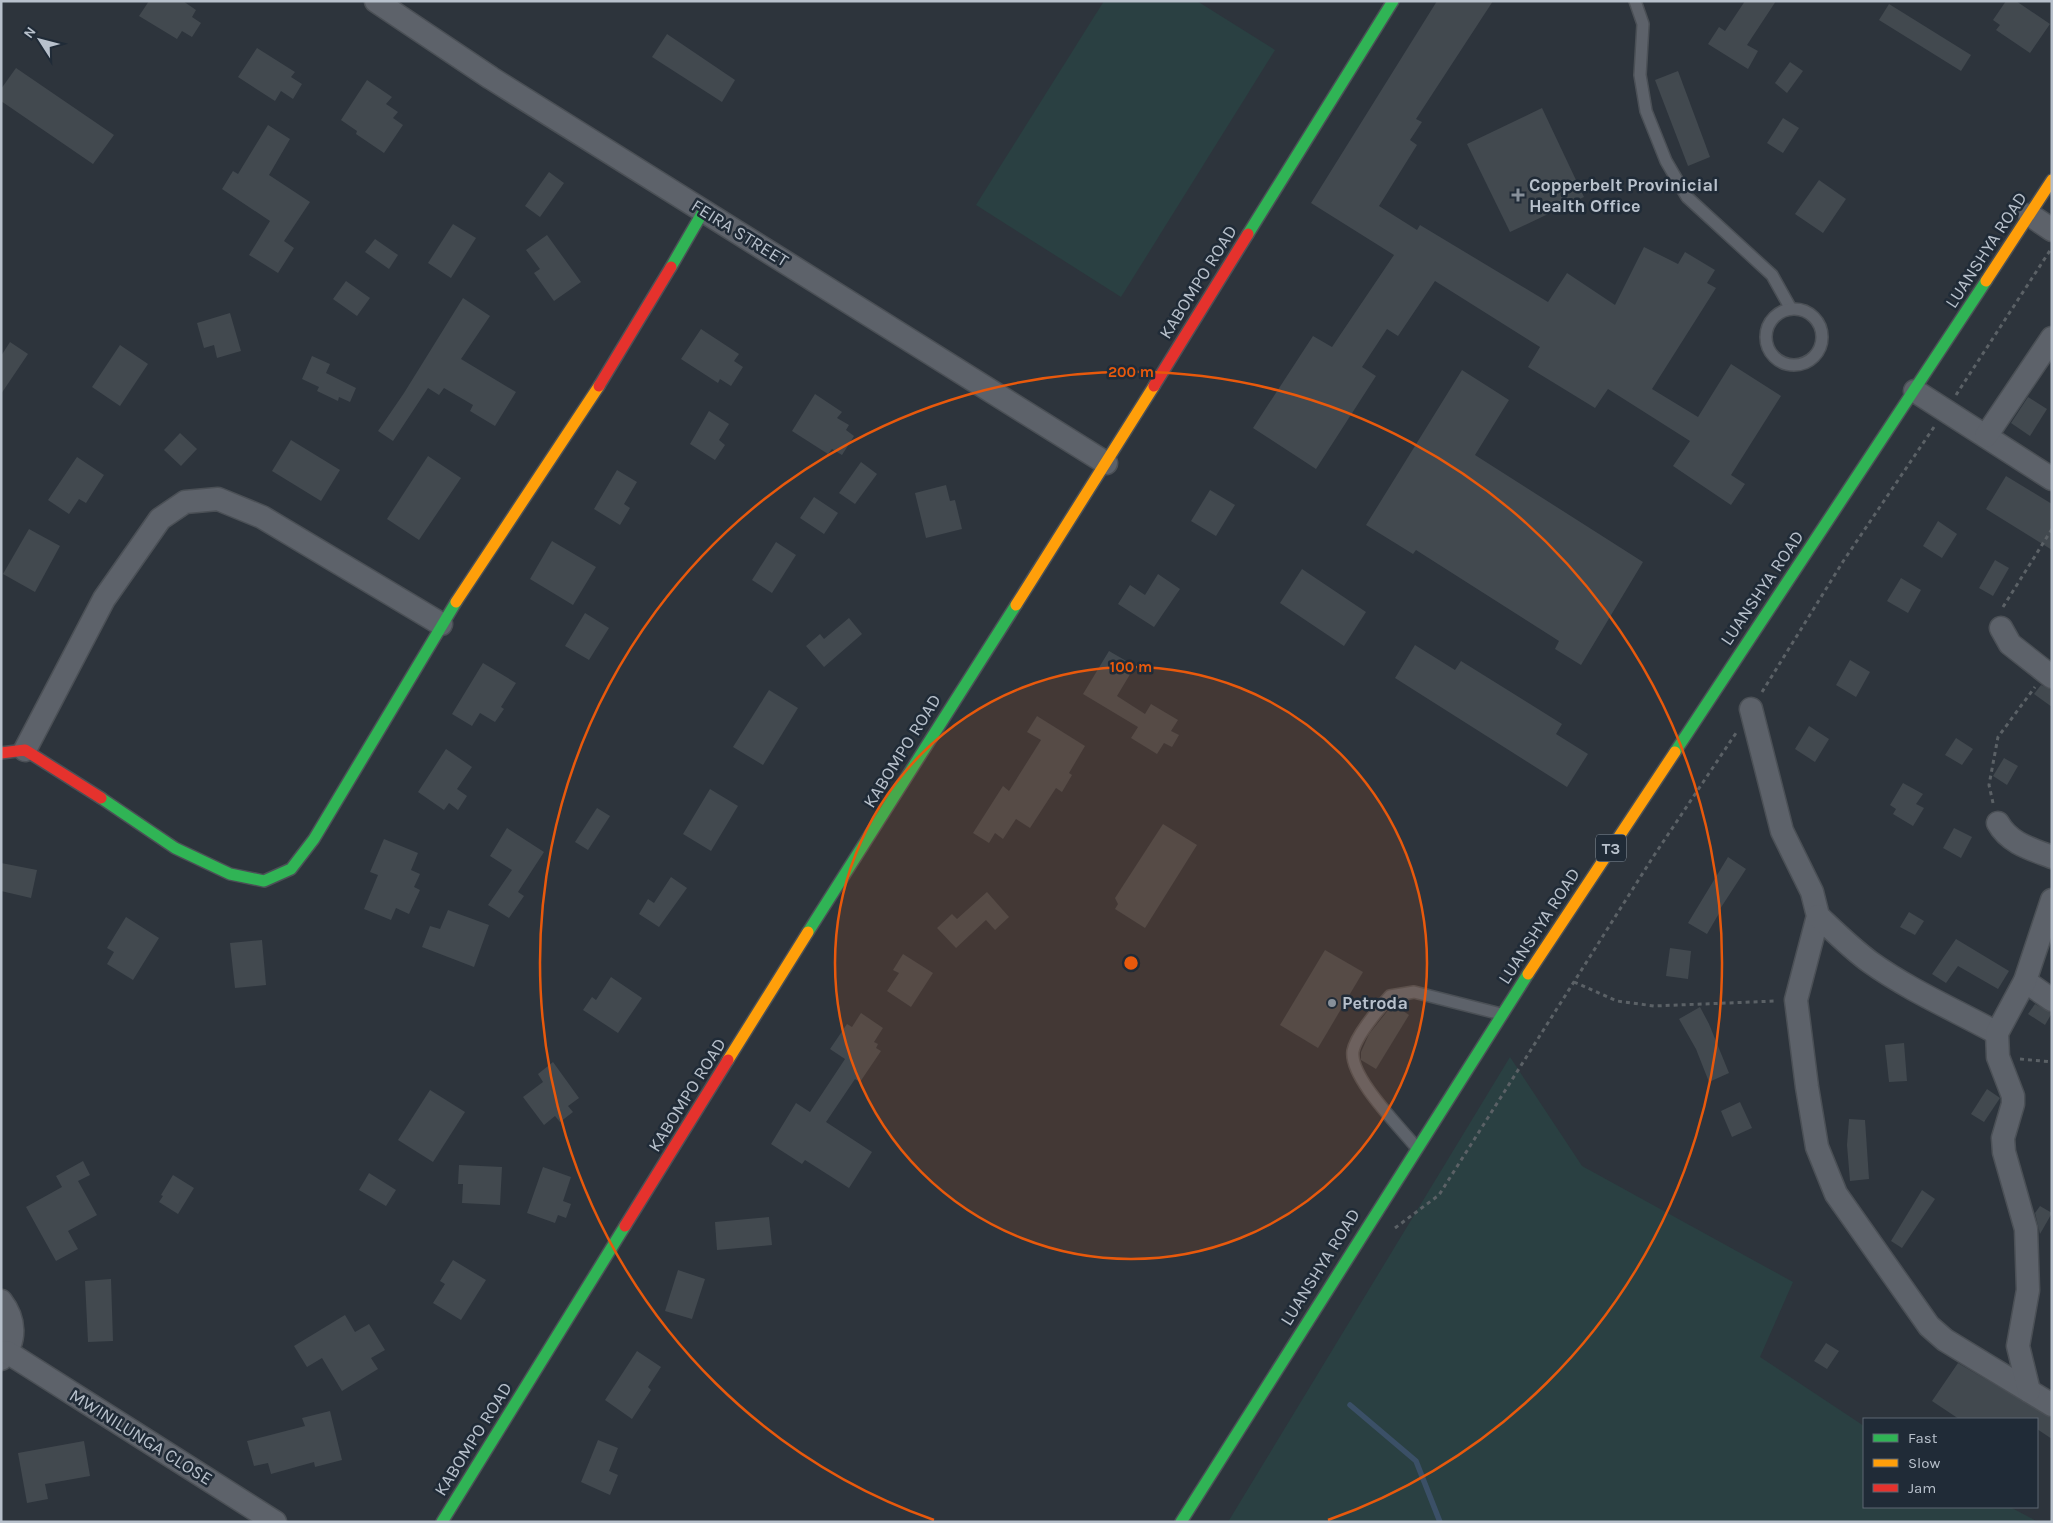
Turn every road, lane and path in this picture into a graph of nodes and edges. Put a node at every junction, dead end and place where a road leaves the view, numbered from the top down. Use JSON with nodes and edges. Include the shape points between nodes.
{"nodes":[{"id":1,"x":376,"y":1,"type":"edge"},
{"id":2,"x":1393,"y":1,"type":"edge"},
{"id":3,"x":1635,"y":1,"type":"edge"},
{"id":4,"x":2052,"y":180,"type":"edge"},
{"id":5,"x":704,"y":210,"type":"junction"},
{"id":6,"x":2030,"y":215,"type":"junction"},
{"id":7,"x":2052,"y":230,"type":"edge"},
{"id":8,"x":2052,"y":247,"type":"edge"},
{"id":9,"x":1791,"y":309,"type":"junction"},
{"id":10,"x":2052,"y":338,"type":"edge"},
{"id":11,"x":1915,"y":391,"type":"junction"},
{"id":12,"x":1946,"y":411,"type":"junction"},
{"id":13,"x":1986,"y":436,"type":"junction"},
{"id":14,"x":1106,"y":463,"type":"junction"},
{"id":15,"x":2052,"y":479,"type":"edge"},
{"id":16,"x":2052,"y":529,"type":"edge"},
{"id":17,"x":441,"y":624,"type":"junction"},
{"id":18,"x":2001,"y":628,"type":"joint"},
{"id":19,"x":2047,"y":673,"type":"edge"},
{"id":20,"x":1751,"y":709,"type":"junction"},
{"id":21,"x":25,"y":750,"type":"junction"},
{"id":22,"x":1,"y":753,"type":"edge"},
{"id":23,"x":1998,"y":823,"type":"joint"},
{"id":24,"x":2052,"y":857,"type":"edge"},
{"id":25,"x":2052,"y":900,"type":"edge"},
{"id":26,"x":1818,"y":916,"type":"junction"},
{"id":27,"x":2025,"y":981,"type":"junction"},
{"id":28,"x":1574,"y":982,"type":"junction"},
{"id":29,"x":1796,"y":1000,"type":"junction"},
{"id":30,"x":2052,"y":1000,"type":"edge"},
{"id":31,"x":1502,"y":1014,"type":"junction"},
{"id":32,"x":1997,"y":1033,"type":"junction"},
{"id":33,"x":1998,"y":1056,"type":"junction"},
{"id":34,"x":2052,"y":1062,"type":"edge"},
{"id":35,"x":1416,"y":1147,"type":"junction"},
{"id":36,"x":1393,"y":1230,"type":"dead end"},
{"id":37,"x":1,"y":1301,"type":"edge"},
{"id":38,"x":4,"y":1356,"type":"edge"},
{"id":39,"x":2029,"y":1391,"type":"junction"},
{"id":40,"x":2052,"y":1405,"type":"edge"},
{"id":41,"x":275,"y":1522,"type":"edge"},
{"id":42,"x":442,"y":1522,"type":"edge"},
{"id":43,"x":1181,"y":1522,"type":"edge"}],
"edges":[{"from":1,"to":5,"type":"street","name":"FEIRA STREET","via":[[491,78]]},
{"from":2,"to":14,"type":"main road","name":"KABOMPO ROAD"},
{"from":3,"to":9,"type":"lane","via":[[1643,24],[1640,75],[1646,112],[1666,161],[1687,197],[1772,275]]},
{"from":4,"to":6,"type":"main road","name":"LUANSHYA ROAD","number":"T3"},
{"from":5,"to":14,"type":"street","name":"FEIRA STREET"},
{"from":5,"to":17,"type":"main road","via":[[617,359]]},
{"from":6,"to":7,"type":"street"},
{"from":6,"to":11,"type":"main road","name":"LUANSHYA ROAD","number":"T3"},
{"from":8,"to":12,"type":"path"},
{"from":9,"to":9,"type":"lane","via":[[1809,314],[1816,320],[1822,338],[1815,356],[1798,365],[1779,361],[1767,346],[1766,336],[1773,318]]},
{"from":10,"to":13,"type":"street"},
{"from":11,"to":12,"type":"street"},
{"from":11,"to":31,"type":"main road","name":"LUANSHYA ROAD","number":"T3"},
{"from":12,"to":13,"type":"street"},
{"from":12,"to":20,"type":"path","via":[[1844,560]]},
{"from":13,"to":15,"type":"street"},
{"from":14,"to":42,"type":"main road","name":"KABOMPO ROAD","via":[[784,971]]},
{"from":16,"to":18,"type":"path","via":[[2003,607]]},
{"from":17,"to":21,"type":"street","via":[[262,518],[218,499],[185,502],[160,519],[104,599]]},
{"from":17,"to":21,"type":"main road","via":[[314,839],[291,869],[264,881],[230,874],[175,848]]},
{"from":18,"to":19,"type":"street","via":[[2010,644]]},
{"from":19,"to":23,"type":"path","via":[[1998,737],[1989,785]]},
{"from":20,"to":26,"type":"street","via":[[1782,832],[1812,892]]},
{"from":20,"to":28,"type":"path","via":[[1652,857]]},
{"from":21,"to":22,"type":"main road"},
{"from":23,"to":24,"type":"street","via":[[2014,841]]},
{"from":25,"to":27,"type":"street"},
{"from":26,"to":29,"type":"street"},
{"from":26,"to":32,"type":"street","via":[[1870,962]]},
{"from":27,"to":30,"type":"street"},
{"from":27,"to":32,"type":"street"},
{"from":28,"to":29,"type":"path","via":[[1617,1001],[1654,1006]]},
{"from":28,"to":36,"type":"path","via":[[1439,1195]]},
{"from":29,"to":39,"type":"street","via":[[1817,1147],[1836,1194],[1930,1326],[1945,1340]]},
{"from":31,"to":35,"type":"main road","name":"LUANSHYA ROAD","number":"T3"},
{"from":31,"to":35,"type":"lane","via":[[1414,992],[1390,996],[1369,1021],[1353,1051],[1357,1073]]},
{"from":32,"to":33,"type":"street"},
{"from":33,"to":34,"type":"path"},
{"from":33,"to":39,"type":"street","via":[[2013,1096],[2003,1138],[2004,1152],[2026,1229],[2028,1290],[2018,1346]]},
{"from":35,"to":43,"type":"main road","name":"LUANSHYA ROAD","number":"T3"},
{"from":37,"to":38,"type":"street","name":"MWINILUNGA CLOSE","via":[[11,1317],[13,1335]]},
{"from":38,"to":41,"type":"street","name":"MWINILUNGA CLOSE"},
{"from":39,"to":40,"type":"street"}]}
